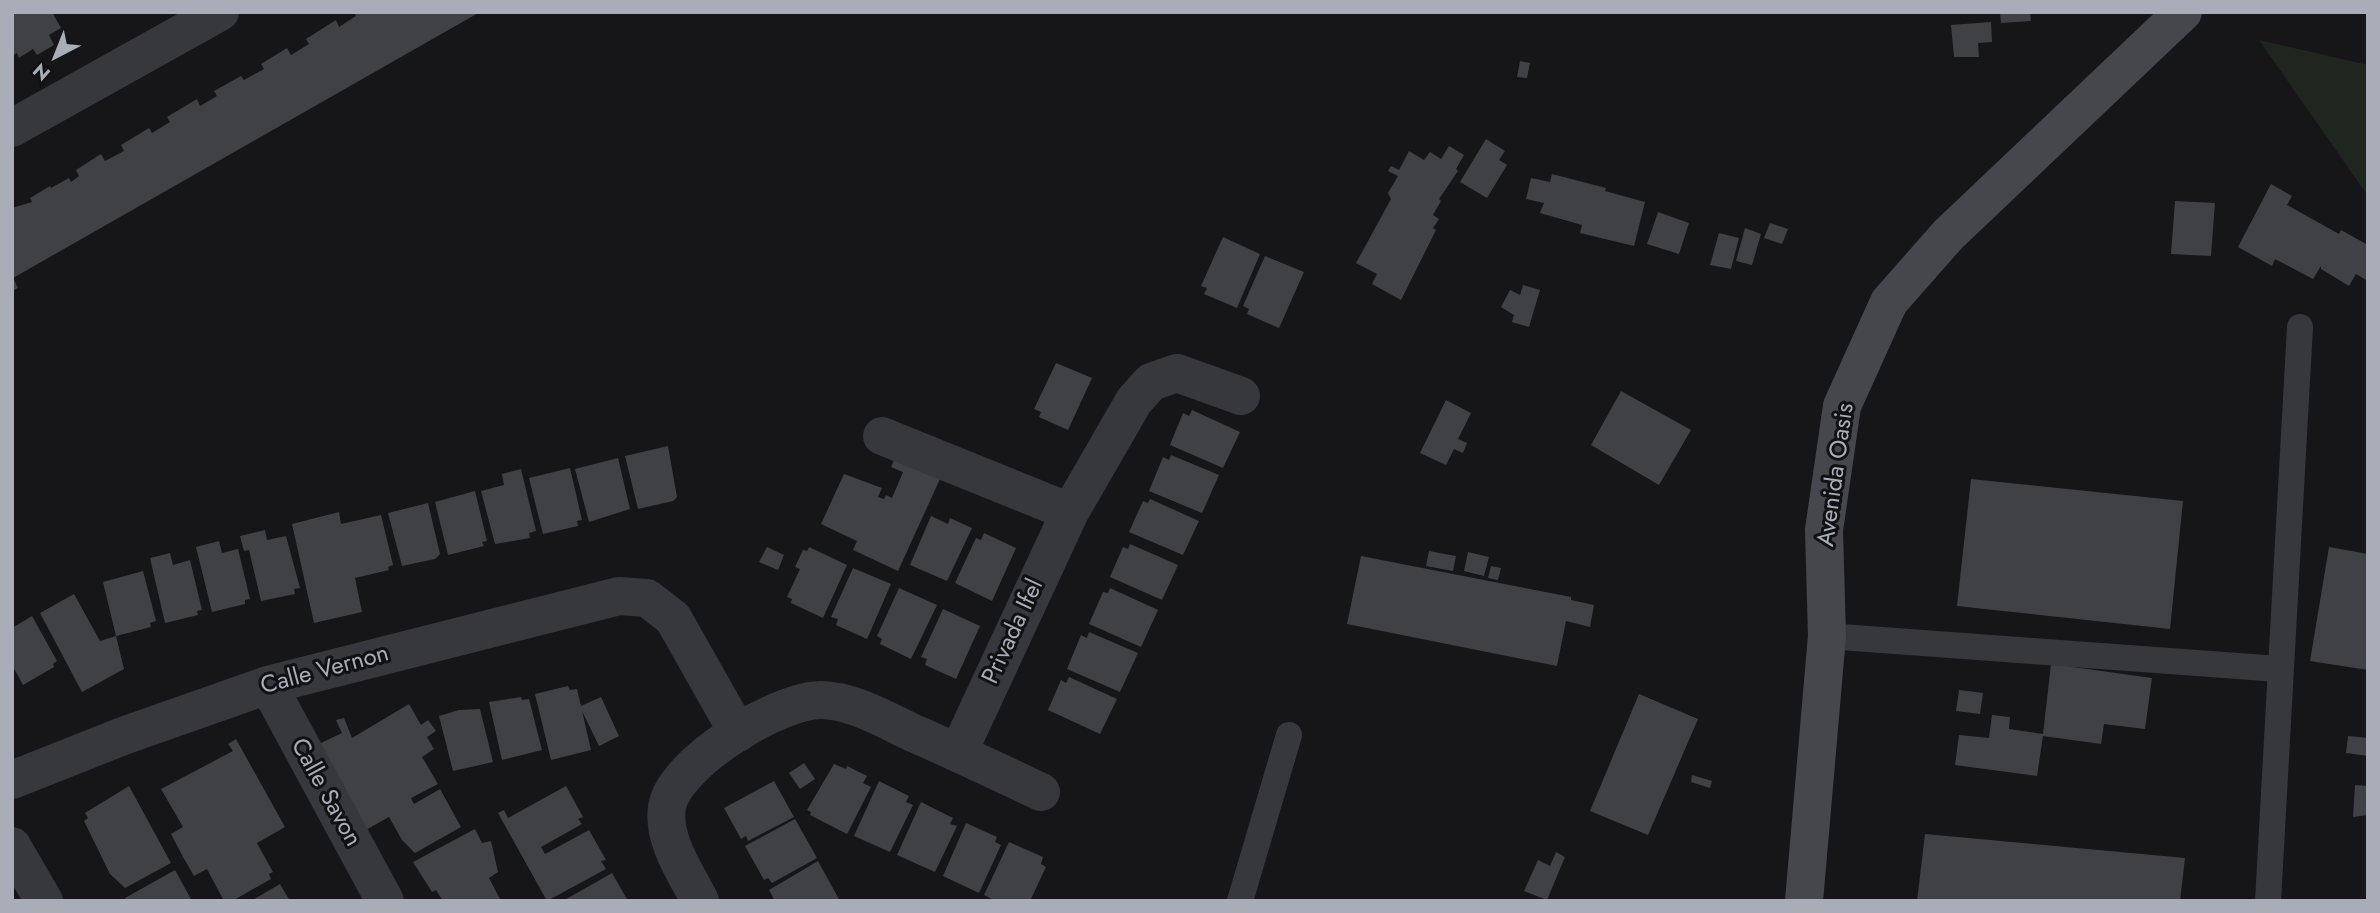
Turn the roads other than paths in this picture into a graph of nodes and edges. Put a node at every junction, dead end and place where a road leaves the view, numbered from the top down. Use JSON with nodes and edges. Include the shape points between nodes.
{"nodes":[{"id":1,"x":220,"y":12,"type":"edge"},
{"id":2,"x":2183,"y":12,"type":"edge"},
{"id":3,"x":12,"y":128,"type":"edge"},
{"id":4,"x":2300,"y":327,"type":"dead end"},
{"id":5,"x":1241,"y":396,"type":"dead end"},
{"id":6,"x":882,"y":436,"type":"dead end"},
{"id":7,"x":1070,"y":512,"type":"junction"},
{"id":8,"x":1827,"y":636,"type":"junction"},
{"id":9,"x":2279,"y":669,"type":"junction"},
{"id":10,"x":268,"y":685,"type":"junction"},
{"id":11,"x":738,"y":733,"type":"junction"},
{"id":12,"x":1289,"y":736,"type":"dead end"},
{"id":13,"x":958,"y":753,"type":"junction"},
{"id":14,"x":12,"y":780,"type":"edge"},
{"id":15,"x":1041,"y":792,"type":"dead end"},
{"id":16,"x":12,"y":846,"type":"edge"},
{"id":17,"x":44,"y":901,"type":"edge"},
{"id":18,"x":385,"y":901,"type":"edge"},
{"id":19,"x":700,"y":901,"type":"edge"},
{"id":20,"x":1240,"y":901,"type":"edge"},
{"id":21,"x":1804,"y":901,"type":"edge"},
{"id":22,"x":2268,"y":901,"type":"edge"}],
"edges":[{"from":1,"to":3,"type":"street"},
{"from":2,"to":8,"type":"main road","name":"Avenida Oasis","via":[[1948,235],[1889,302],[1842,407],[1824,530]]},
{"from":4,"to":9,"type":"lane"},
{"from":5,"to":7,"type":"street","name":"Privada Ifel","via":[[1177,373],[1151,382],[1134,401]]},
{"from":6,"to":7,"type":"street"},
{"from":7,"to":13,"type":"street","name":"Privada Ifel"},
{"from":8,"to":9,"type":"lane"},
{"from":8,"to":21,"type":"main road","name":"Avenida Oasis"},
{"from":9,"to":22,"type":"lane"},
{"from":10,"to":11,"type":"street","name":"Calle Vernon","via":[[619,596],[647,598],[673,618]]},
{"from":10,"to":14,"type":"street","name":"Calle Vernon"},
{"from":10,"to":18,"type":"street","name":"Calle Savon"},
{"from":11,"to":13,"type":"street","via":[[791,706],[821,700],[860,709]]},
{"from":11,"to":19,"type":"street","via":[[693,764],[667,806],[674,851]]},
{"from":12,"to":20,"type":"lane"},
{"from":13,"to":15,"type":"street"},
{"from":16,"to":17,"type":"street"}]}
